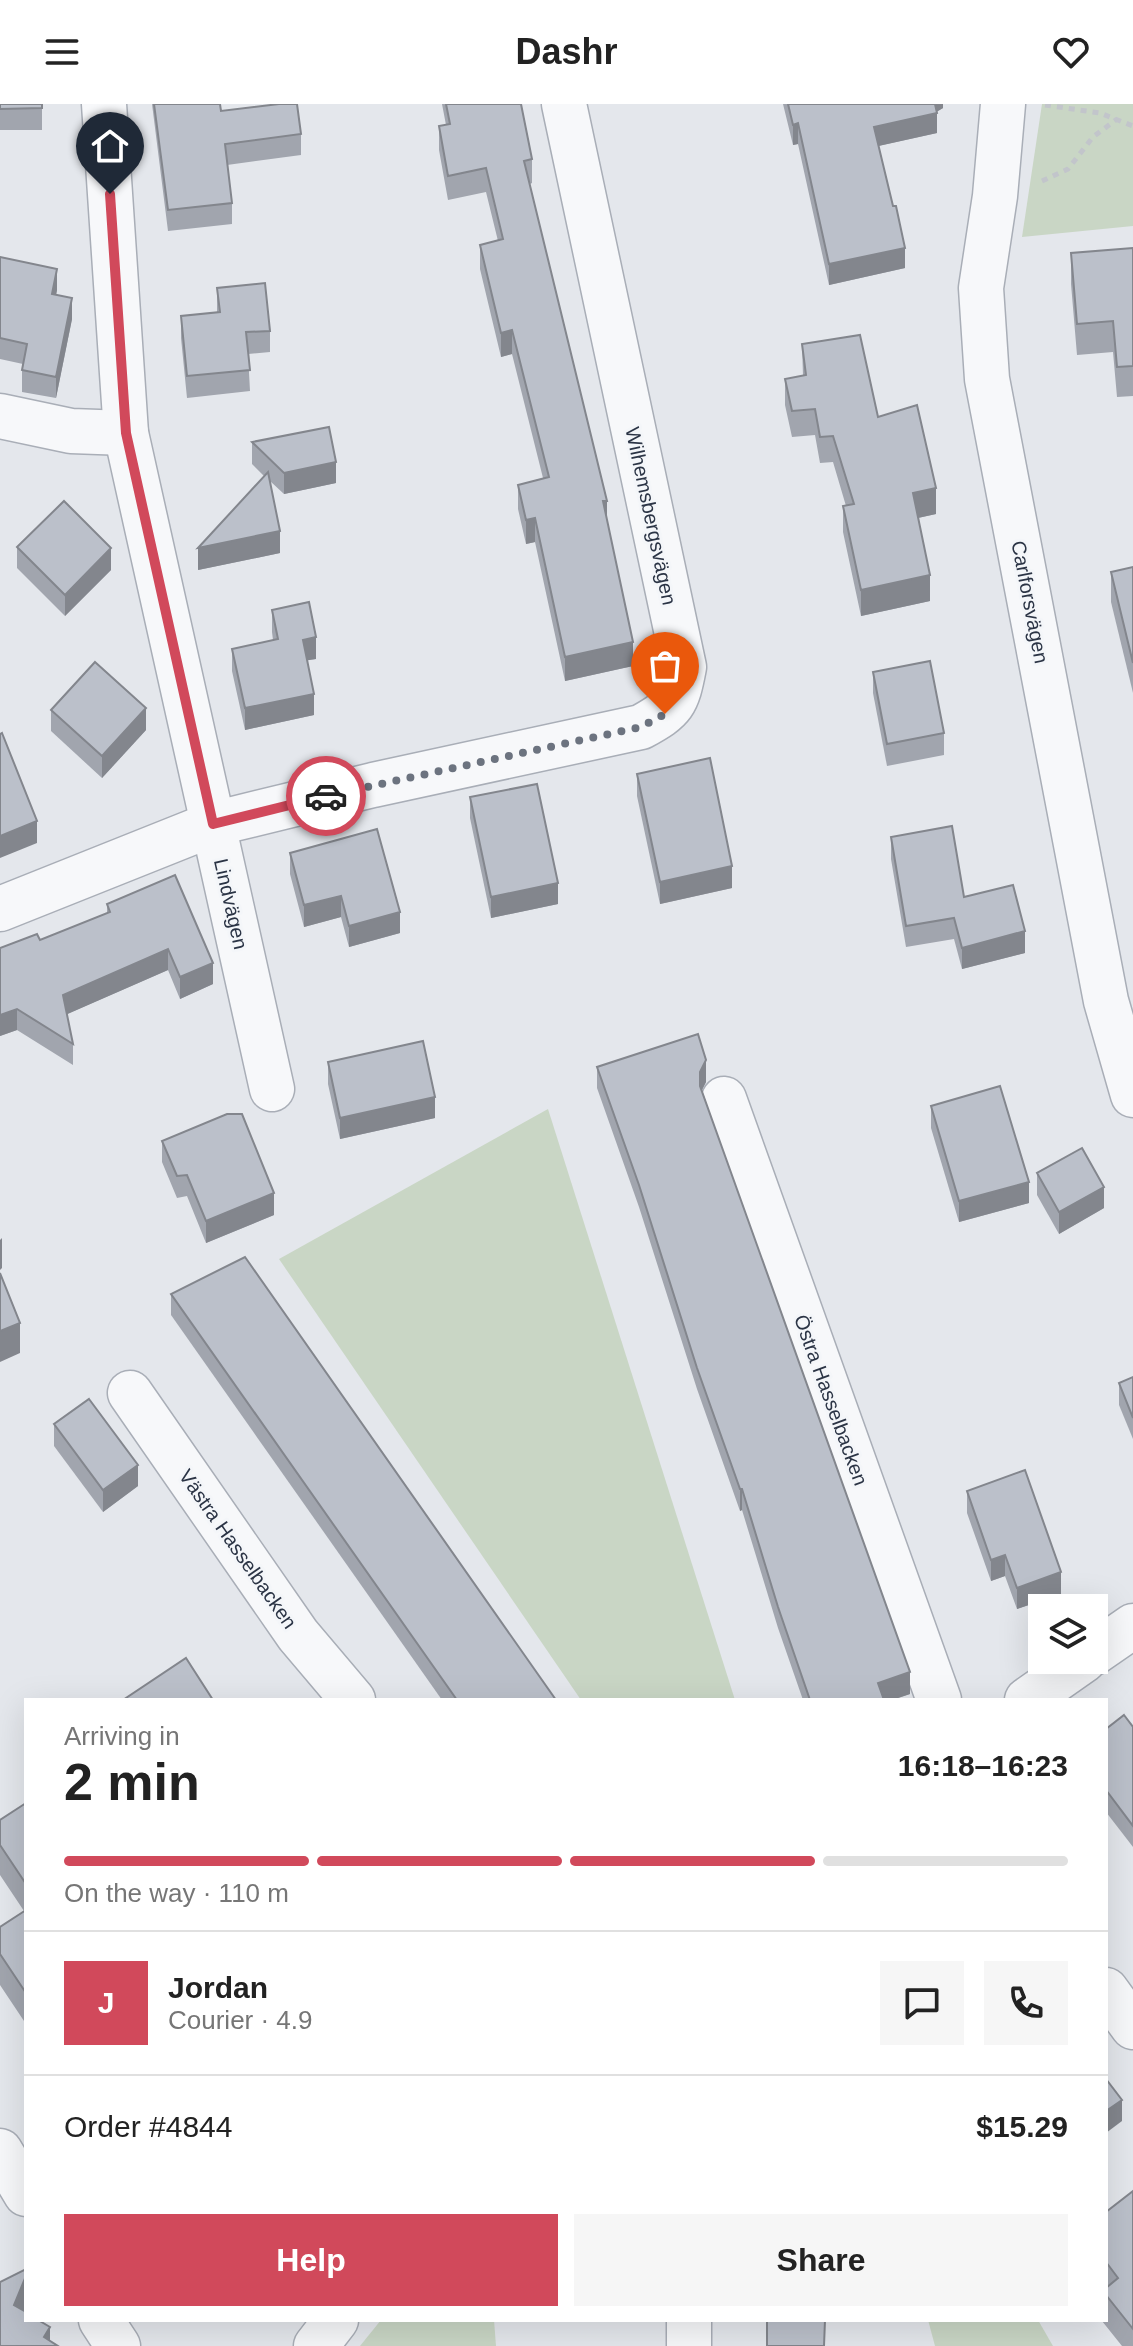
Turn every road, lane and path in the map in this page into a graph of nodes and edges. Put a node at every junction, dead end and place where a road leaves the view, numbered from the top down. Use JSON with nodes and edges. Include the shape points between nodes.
{"nodes":[{"id":1,"x":104,"y":104,"type":"edge"},
{"id":2,"x":564,"y":104,"type":"edge"},
{"id":3,"x":1003,"y":104,"type":"edge"},
{"id":4,"x":1041,"y":104,"type":"edge"},
{"id":5,"x":1117,"y":119,"type":"junction"},
{"id":6,"x":1133,"y":126,"type":"edge"},
{"id":7,"x":995,"y":196,"type":"junction"},
{"id":8,"x":0,"y":416,"type":"edge"},
{"id":9,"x":126,"y":433,"type":"junction"},
{"id":10,"x":213,"y":824,"type":"junction"},
{"id":11,"x":0,"y":909,"type":"edge"},
{"id":12,"x":272,"y":1089,"type":"dead end"},
{"id":13,"x":1133,"y":1095,"type":"edge"},
{"id":14,"x":724,"y":1099,"type":"dead end"},
{"id":15,"x":130,"y":1393,"type":"dead end"},
{"id":16,"x":1133,"y":1626,"type":"edge"},
{"id":17,"x":1108,"y":1643,"type":"edge"},
{"id":18,"x":1064,"y":1674,"type":"edge"},
{"id":19,"x":351,"y":1698,"type":"edge"},
{"id":20,"x":938,"y":1698,"type":"edge"},
{"id":21,"x":1030,"y":1698,"type":"edge"},
{"id":22,"x":1108,"y":1993,"type":"edge"},
{"id":23,"x":1133,"y":2027,"type":"edge"},
{"id":24,"x":0,"y":2151,"type":"edge"},
{"id":25,"x":24,"y":2191,"type":"edge"},
{"id":26,"x":102,"y":2322,"type":"edge"},
{"id":27,"x":334,"y":2322,"type":"edge"},
{"id":28,"x":689,"y":2322,"type":"edge"},
{"id":29,"x":118,"y":2346,"type":"edge"},
{"id":30,"x":316,"y":2346,"type":"edge"},
{"id":31,"x":689,"y":2346,"type":"edge"}],
"edges":[{"from":1,"to":9,"type":"street","name":"Lindvägen"},
{"from":2,"to":10,"type":"street","name":"Wilhemsbergsvägen","via":[[684,667],[679,693],[665,714],[641,727]]},
{"from":3,"to":7,"type":"street","name":"Carlforsvägen"},
{"from":4,"to":5,"type":"path"},
{"from":5,"to":6,"type":"path"},
{"from":5,"to":7,"type":"path","via":[[1093,137],[1068,169]]},
{"from":7,"to":13,"type":"street","name":"Carlforsvägen","via":[[981,288],[987,379],[1106,1001]]},
{"from":8,"to":9,"type":"street","via":[[71,431]]},
{"from":9,"to":10,"type":"street","name":"Lindvägen"},
{"from":10,"to":11,"type":"street","name":"Wilhemsbergsvägen"},
{"from":10,"to":12,"type":"street","name":"Lindvägen"},
{"from":14,"to":20,"type":"street","name":"Östra Hasselbacken"},
{"from":15,"to":19,"type":"street","name":"Västra Hasselbacken","via":[[298,1635]]},
{"from":16,"to":17,"type":"street"},
{"from":18,"to":21,"type":"street"},
{"from":22,"to":23,"type":"street"},
{"from":24,"to":25,"type":"street"},
{"from":26,"to":29,"type":"street"},
{"from":27,"to":30,"type":"street"},
{"from":28,"to":31,"type":"street"}]}
